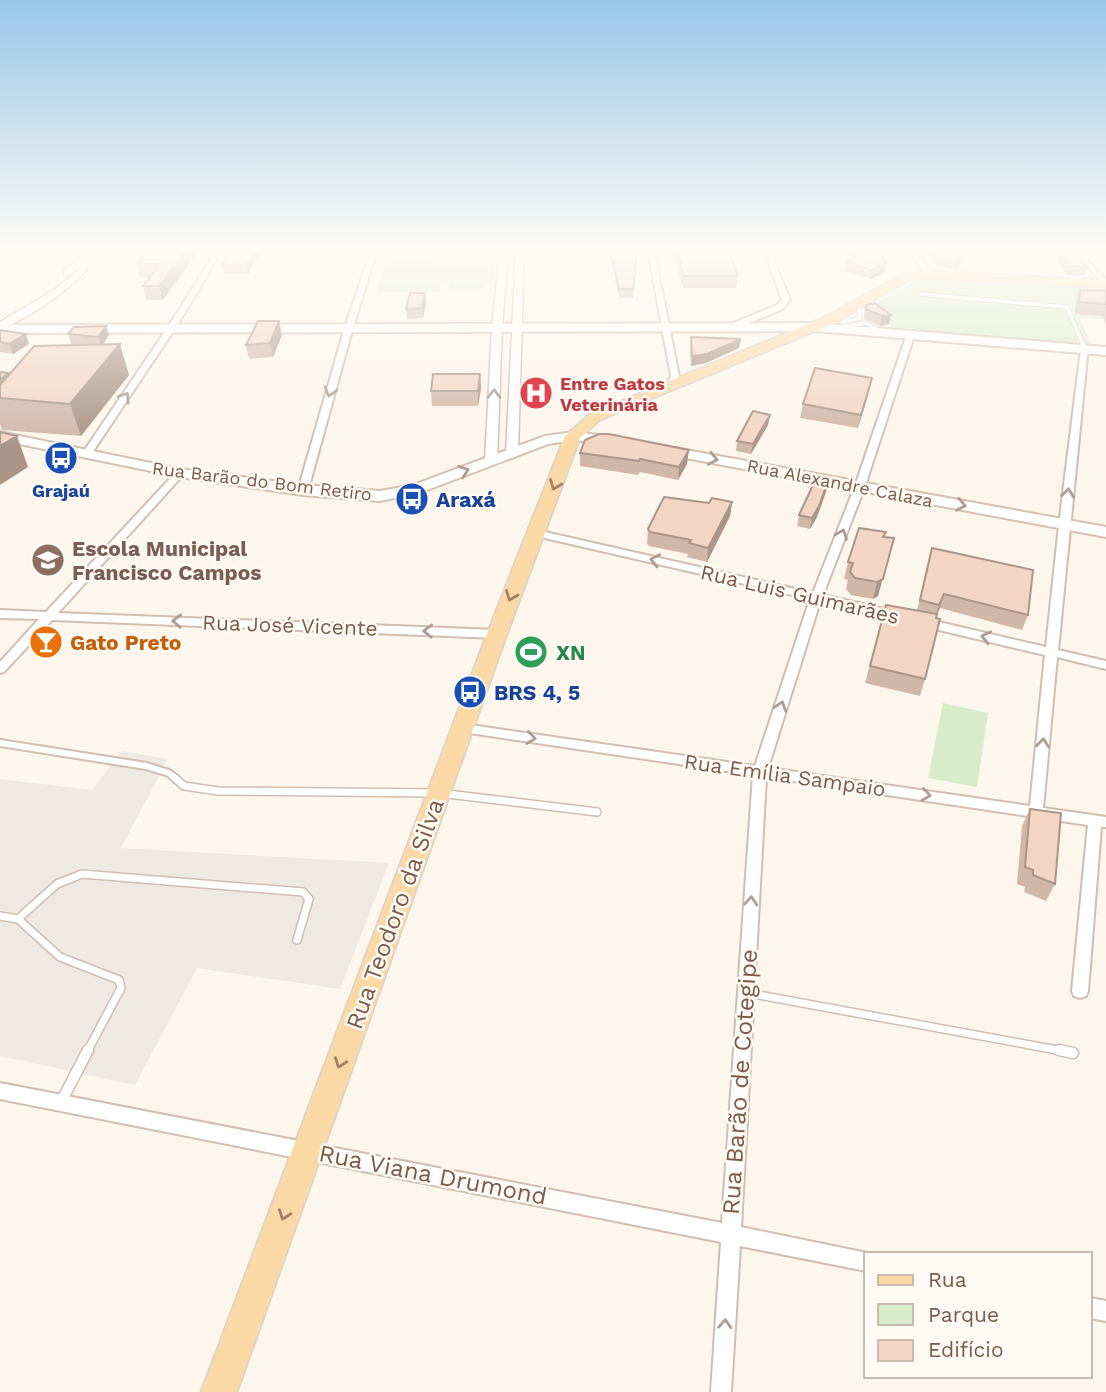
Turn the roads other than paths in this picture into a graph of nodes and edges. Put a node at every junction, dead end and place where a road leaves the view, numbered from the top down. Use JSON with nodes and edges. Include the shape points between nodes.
{"nodes":[{"id":1,"x":17,"y":316,"type":"edge"},
{"id":2,"x":179,"y":316,"type":"edge"},
{"id":3,"x":353,"y":316,"type":"edge"},
{"id":4,"x":498,"y":316,"type":"edge"},
{"id":5,"x":518,"y":316,"type":"edge"},
{"id":6,"x":664,"y":316,"type":"edge"},
{"id":7,"x":758,"y":316,"type":"edge"},
{"id":8,"x":843,"y":316,"type":"edge"},
{"id":9,"x":1073,"y":316,"type":"edge"},
{"id":10,"x":666,"y":326,"type":"junction"},
{"id":11,"x":734,"y":326,"type":"junction"},
{"id":12,"x":0,"y":327,"type":"edge"},
{"id":13,"x":172,"y":327,"type":"junction"},
{"id":14,"x":349,"y":327,"type":"junction"},
{"id":15,"x":497,"y":327,"type":"junction"},
{"id":16,"x":518,"y":327,"type":"junction"},
{"id":17,"x":829,"y":327,"type":"junction"},
{"id":18,"x":787,"y":336,"type":"junction"},
{"id":19,"x":910,"y":336,"type":"junction"},
{"id":20,"x":1085,"y":349,"type":"junction"},
{"id":21,"x":1106,"y":351,"type":"edge"},
{"id":22,"x":671,"y":386,"type":"junction"},
{"id":23,"x":0,"y":436,"type":"edge"},
{"id":24,"x":573,"y":436,"type":"junction"},
{"id":25,"x":87,"y":454,"type":"junction"},
{"id":26,"x":512,"y":454,"type":"junction"},
{"id":27,"x":491,"y":461,"type":"junction"},
{"id":28,"x":180,"y":473,"type":"junction"},
{"id":29,"x":860,"y":486,"type":"junction"},
{"id":30,"x":303,"y":490,"type":"junction"},
{"id":31,"x":1064,"y":525,"type":"junction"},
{"id":32,"x":1106,"y":532,"type":"edge"},
{"id":33,"x":536,"y":533,"type":"junction"},
{"id":34,"x":817,"y":598,"type":"junction"},
{"id":35,"x":0,"y":614,"type":"edge"},
{"id":36,"x":47,"y":615,"type":"junction"},
{"id":37,"x":496,"y":634,"type":"junction"},
{"id":38,"x":1052,"y":652,"type":"junction"},
{"id":39,"x":1106,"y":665,"type":"edge"},
{"id":40,"x":0,"y":669,"type":"edge"},
{"id":41,"x":463,"y":729,"type":"junction"},
{"id":42,"x":0,"y":743,"type":"edge"},
{"id":43,"x":760,"y":771,"type":"junction"},
{"id":44,"x":439,"y":793,"type":"junction"},
{"id":45,"x":1036,"y":811,"type":"junction"},
{"id":46,"x":597,"y":813,"type":"dead end"},
{"id":47,"x":1100,"y":821,"type":"edge"},
{"id":48,"x":0,"y":916,"type":"edge"},
{"id":49,"x":18,"y":919,"type":"junction"},
{"id":50,"x":296,"y":940,"type":"dead end"},
{"id":51,"x":1080,"y":991,"type":"dead end"},
{"id":52,"x":746,"y":993,"type":"junction"},
{"id":53,"x":1073,"y":1053,"type":"dead end"},
{"id":54,"x":0,"y":1091,"type":"edge"},
{"id":55,"x":61,"y":1103,"type":"junction"},
{"id":56,"x":307,"y":1151,"type":"junction"},
{"id":57,"x":730,"y":1232,"type":"junction"},
{"id":58,"x":864,"y":1261,"type":"edge"},
{"id":59,"x":219,"y":1392,"type":"edge"},
{"id":60,"x":721,"y":1392,"type":"edge"}],
"edges":[{"from":1,"to":12,"type":"street"},
{"from":2,"to":13,"type":"street"},
{"from":3,"to":14,"type":"street"},
{"from":4,"to":15,"type":"street"},
{"from":5,"to":16,"type":"street"},
{"from":6,"to":10,"type":"street"},
{"from":7,"to":11,"type":"street"},
{"from":8,"to":17,"type":"main road"},
{"from":9,"to":20,"type":"lane"},
{"from":10,"to":11,"type":"main road"},
{"from":10,"to":16,"type":"main road"},
{"from":10,"to":22,"type":"street","via":[[675,376]]},
{"from":11,"to":17,"type":"main road"},
{"from":12,"to":13,"type":"main road"},
{"from":13,"to":14,"type":"main road"},
{"from":25,"to":13,"type":"street","one_way":true},
{"from":14,"to":15,"type":"main road"},
{"from":14,"to":30,"type":"street","one_way":true},
{"from":15,"to":16,"type":"main road"},
{"from":27,"to":15,"type":"street","one_way":true},
{"from":16,"to":26,"type":"street"},
{"from":17,"to":18,"type":"main road","name":"Rua Barão do Bom Retiro"},
{"from":17,"to":18,"type":"main road","name":"Rua Barão do Bom Retiro"},
{"from":17,"to":19,"type":"main road","name":"Rua Barão do Bom Retiro"},
{"from":18,"to":22,"type":"main road","name":"Rua Barão do Bom Retiro"},
{"from":19,"to":20,"type":"main road","name":"Rua Barão do Bom Retiro"},
{"from":19,"to":29,"type":"street","name":"Rua Barão de Cotegipe"},
{"from":20,"to":21,"type":"main road","name":"Rua Barão do Bom Retiro"},
{"from":31,"to":20,"type":"street","one_way":true},
{"from":22,"to":24,"type":"main road","name":"Rua Barão do Bom Retiro","via":[[595,417]]},
{"from":23,"to":25,"type":"main road","name":"Rua Barão do Bom Retiro"},
{"from":24,"to":26,"type":"main road","name":"Rua Barão do Bom Retiro","via":[[545,440]]},
{"from":24,"to":29,"type":"main road","name":"Rua Alexandre Calaza","one_way":true},
{"from":24,"to":33,"type":"main road","name":"Rua Teodoro da Silva","one_way":true},
{"from":25,"to":28,"type":"main road","name":"Rua Barão do Bom Retiro"},
{"from":26,"to":27,"type":"main road","name":"Rua Barão do Bom Retiro"},
{"from":30,"to":27,"type":"main road","name":"Rua Barão do Bom Retiro","one_way":true,"via":[[352,496],[399,494]]},
{"from":28,"to":30,"type":"main road","name":"Rua Barão do Bom Retiro"},
{"from":28,"to":36,"type":"street"},
{"from":29,"to":31,"type":"main road","name":"Rua Alexandre Calaza","one_way":true},
{"from":34,"to":29,"type":"street","name":"Rua Barão de Cotegipe","one_way":true},
{"from":31,"to":32,"type":"main road","name":"Rua Alexandre Calaza"},
{"from":31,"to":38,"type":"street"},
{"from":34,"to":33,"type":"street","name":"Rua Luis Guimarães","one_way":true},
{"from":33,"to":37,"type":"main road","name":"Rua Teodoro da Silva","one_way":true},
{"from":38,"to":34,"type":"street","name":"Rua Luis Guimarães","one_way":true},
{"from":43,"to":34,"type":"street","name":"Rua Barão de Cotegipe","one_way":true},
{"from":35,"to":36,"type":"street","name":"Rua José Vicente"},
{"from":37,"to":36,"type":"street","name":"Rua José Vicente","one_way":true},
{"from":36,"to":40,"type":"street"},
{"from":37,"to":41,"type":"main road","name":"Rua Teodoro da Silva"},
{"from":38,"to":39,"type":"street","name":"Rua Luis Guimarães"},
{"from":45,"to":38,"type":"street","one_way":true},
{"from":41,"to":43,"type":"street","name":"Rua Emília Sampaio","one_way":true},
{"from":41,"to":44,"type":"main road","name":"Rua Teodoro da Silva"},
{"from":42,"to":44,"type":"lane","via":[[146,766],[169,773],[184,786],[218,791]]},
{"from":43,"to":45,"type":"street","name":"Rua Emília Sampaio","one_way":true},
{"from":52,"to":43,"type":"street","name":"Rua Barão de Cotegipe","one_way":true},
{"from":44,"to":46,"type":"lane"},
{"from":44,"to":56,"type":"main road","name":"Rua Teodoro da Silva","one_way":true},
{"from":45,"to":47,"type":"street","name":"Rua Emília Sampaio"},
{"from":47,"to":51,"type":"street"},
{"from":48,"to":49,"type":"lane"},
{"from":49,"to":50,"type":"lane","via":[[57,884],[82,874],[303,892],[309,899],[308,910]]},
{"from":49,"to":55,"type":"lane","via":[[60,957],[111,975],[121,988]]},
{"from":52,"to":53,"type":"lane"},
{"from":52,"to":57,"type":"street","name":"Rua Barão de Cotegipe"},
{"from":54,"to":55,"type":"street","name":"Rua Viana Drumond"},
{"from":55,"to":56,"type":"street","name":"Rua Viana Drumond"},
{"from":56,"to":57,"type":"street","name":"Rua Viana Drumond"},
{"from":56,"to":59,"type":"main road","name":"Rua Teodoro da Silva","one_way":true},
{"from":57,"to":58,"type":"street","name":"Rua Viana Drumond"},
{"from":60,"to":57,"type":"street","name":"Rua Barão de Cotegipe","one_way":true}]}
